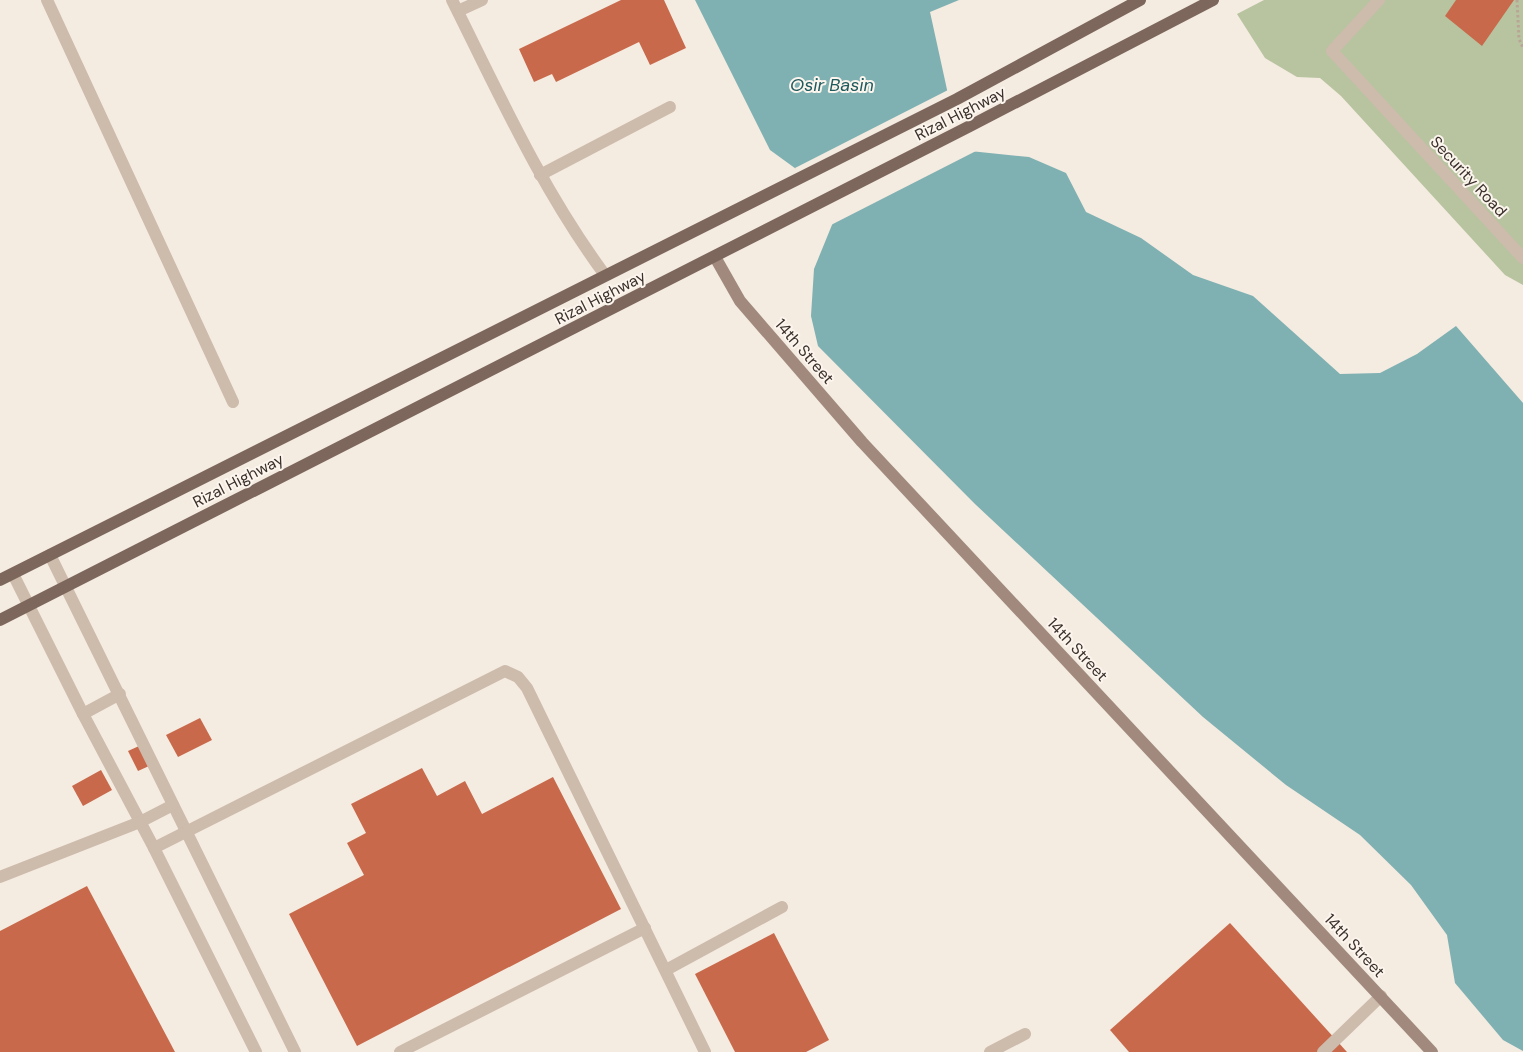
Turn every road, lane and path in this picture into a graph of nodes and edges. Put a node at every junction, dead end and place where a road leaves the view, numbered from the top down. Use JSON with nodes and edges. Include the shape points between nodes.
{"nodes":[{"id":1,"x":46,"y":0,"type":"edge"},
{"id":2,"x":482,"y":0,"type":"edge"},
{"id":3,"x":1140,"y":0,"type":"edge"},
{"id":4,"x":1213,"y":0,"type":"edge"},
{"id":5,"x":1379,"y":0,"type":"edge"},
{"id":6,"x":1517,"y":0,"type":"edge"},
{"id":7,"x":455,"y":6,"type":"edge"},
{"id":8,"x":1521,"y":30,"type":"edge"},
{"id":9,"x":1523,"y":48,"type":"edge"},
{"id":10,"x":670,"y":107,"type":"dead end"},
{"id":11,"x":540,"y":175,"type":"junction"},
{"id":12,"x":715,"y":256,"type":"junction"},
{"id":13,"x":1523,"y":258,"type":"edge"},
{"id":14,"x":605,"y":275,"type":"junction"},
{"id":15,"x":233,"y":402,"type":"dead end"},
{"id":16,"x":50,"y":555,"type":"junction"},
{"id":17,"x":13,"y":574,"type":"junction"},
{"id":18,"x":0,"y":580,"type":"edge"},
{"id":19,"x":66,"y":586,"type":"junction"},
{"id":20,"x":29,"y":606,"type":"junction"},
{"id":21,"x":0,"y":620,"type":"edge"},
{"id":22,"x":120,"y":694,"type":"junction"},
{"id":23,"x":83,"y":714,"type":"junction"},
{"id":24,"x":174,"y":805,"type":"junction"},
{"id":25,"x":140,"y":822,"type":"junction"},
{"id":26,"x":187,"y":831,"type":"junction"},
{"id":27,"x":154,"y":848,"type":"junction"},
{"id":28,"x":0,"y":877,"type":"edge"},
{"id":29,"x":782,"y":907,"type":"dead end"},
{"id":30,"x":645,"y":928,"type":"junction"},
{"id":31,"x":666,"y":970,"type":"junction"},
{"id":32,"x":1381,"y":996,"type":"junction"},
{"id":33,"x":1025,"y":1034,"type":"dead end"},
{"id":34,"x":256,"y":1052,"type":"edge"},
{"id":35,"x":296,"y":1052,"type":"edge"},
{"id":36,"x":400,"y":1052,"type":"edge"},
{"id":37,"x":705,"y":1052,"type":"edge"},
{"id":38,"x":990,"y":1052,"type":"edge"},
{"id":39,"x":1323,"y":1052,"type":"edge"},
{"id":40,"x":1432,"y":1052,"type":"edge"}],
"edges":[{"from":1,"to":15,"type":"street"},
{"from":2,"to":7,"type":"street"},
{"from":3,"to":14,"type":"main road","name":"Rizal Highway","via":[[956,99]]},
{"from":4,"to":12,"type":"main road","name":"Rizal Highway"},
{"from":5,"to":13,"type":"street","name":"Security Road","via":[[1332,52]]},
{"from":6,"to":8,"type":"path"},
{"from":7,"to":11,"type":"street"},
{"from":8,"to":9,"type":"path","via":[[1519,39]]},
{"from":10,"to":11,"type":"street"},
{"from":11,"to":14,"type":"street","via":[[583,246]]},
{"from":12,"to":19,"type":"main road","name":"Rizal Highway"},
{"from":12,"to":32,"type":"main road","name":"14th Street","via":[[740,300],[862,442]]},
{"from":14,"to":16,"type":"main road","name":"Rizal Highway"},
{"from":16,"to":17,"type":"main road","name":"Rizal Highway"},
{"from":16,"to":19,"type":"street"},
{"from":17,"to":18,"type":"main road","name":"Rizal Highway"},
{"from":17,"to":20,"type":"street"},
{"from":19,"to":20,"type":"main road","name":"Rizal Highway"},
{"from":19,"to":22,"type":"street"},
{"from":20,"to":21,"type":"main road","name":"Rizal Highway"},
{"from":20,"to":23,"type":"street"},
{"from":22,"to":23,"type":"street"},
{"from":22,"to":24,"type":"street"},
{"from":23,"to":25,"type":"street"},
{"from":24,"to":25,"type":"street"},
{"from":24,"to":26,"type":"street"},
{"from":25,"to":27,"type":"street"},
{"from":25,"to":28,"type":"street"},
{"from":26,"to":27,"type":"street"},
{"from":26,"to":30,"type":"street","via":[[506,671],[518,677],[527,688]]},
{"from":26,"to":35,"type":"street"},
{"from":27,"to":34,"type":"street"},
{"from":29,"to":31,"type":"street"},
{"from":30,"to":31,"type":"street"},
{"from":30,"to":36,"type":"street"},
{"from":31,"to":37,"type":"street"},
{"from":32,"to":39,"type":"street"},
{"from":32,"to":40,"type":"main road","name":"14th Street"},
{"from":33,"to":38,"type":"street"}]}
